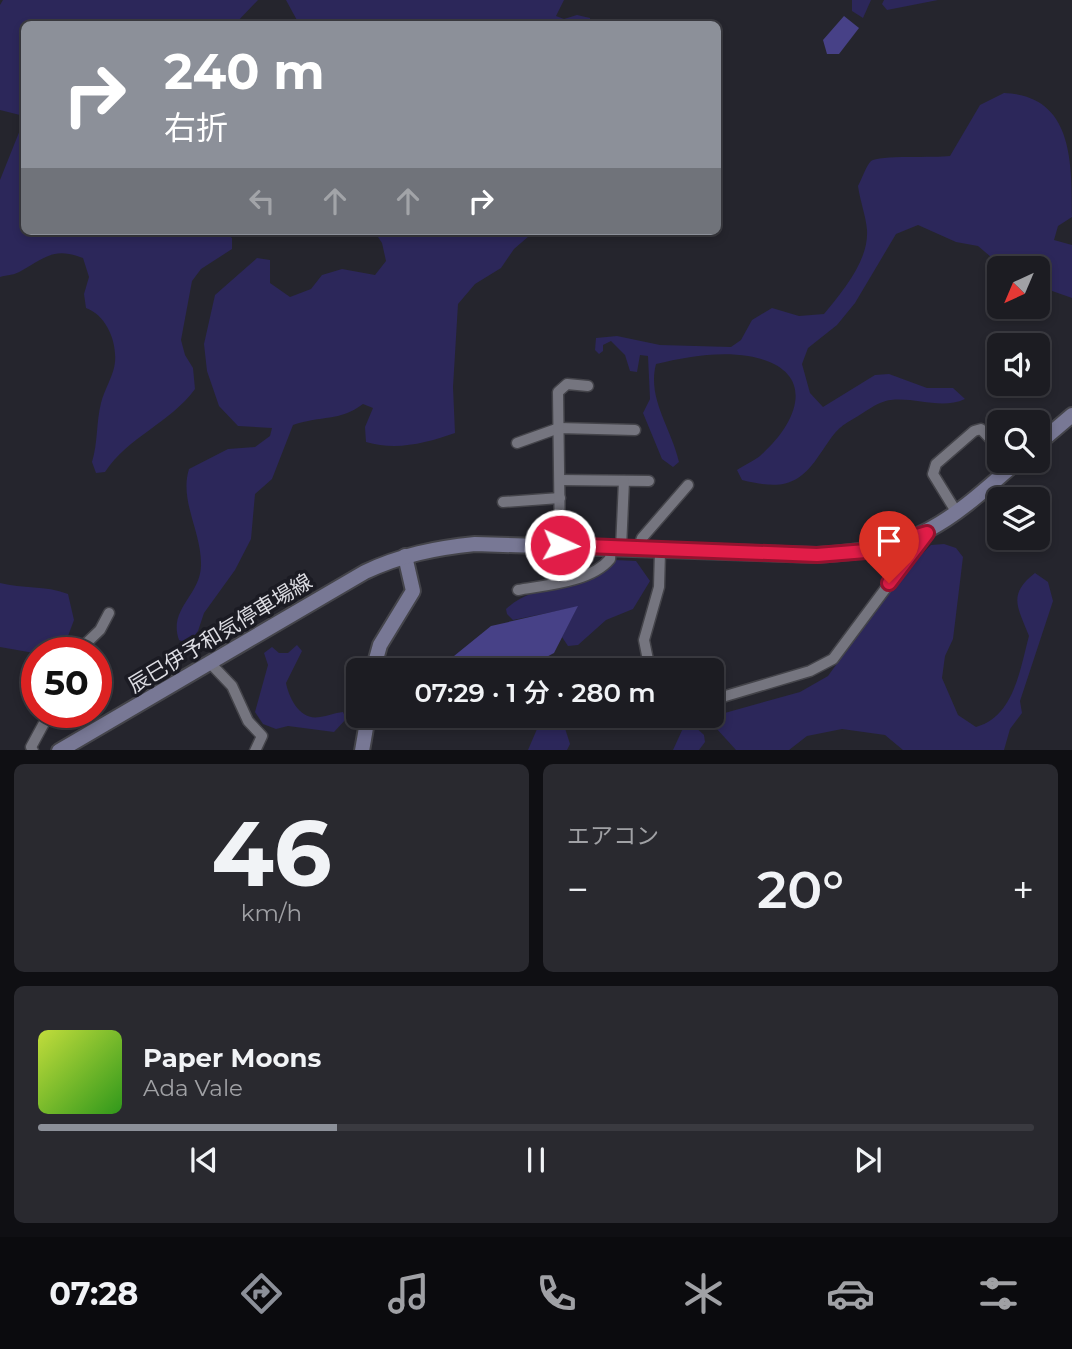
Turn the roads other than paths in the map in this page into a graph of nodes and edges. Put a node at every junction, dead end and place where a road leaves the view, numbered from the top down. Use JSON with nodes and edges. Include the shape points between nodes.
{"nodes":[{"id":1,"x":588,"y":386,"type":"dead end"},
{"id":2,"x":1072,"y":415,"type":"edge"},
{"id":3,"x":559,"y":428,"type":"junction"},
{"id":4,"x":635,"y":430,"type":"dead end"},
{"id":5,"x":1050,"y":434,"type":"edge"},
{"id":6,"x":987,"y":435,"type":"edge"},
{"id":7,"x":517,"y":443,"type":"dead end"},
{"id":8,"x":1002,"y":473,"type":"edge"},
{"id":9,"x":560,"y":480,"type":"junction"},
{"id":10,"x":624,"y":481,"type":"junction"},
{"id":11,"x":649,"y":481,"type":"dead end"},
{"id":12,"x":688,"y":485,"type":"dead end"},
{"id":13,"x":560,"y":498,"type":"junction"},
{"id":14,"x":503,"y":502,"type":"dead end"},
{"id":15,"x":957,"y":513,"type":"junction"},
{"id":16,"x":927,"y":533,"type":"junction"},
{"id":17,"x":560,"y":545,"type":"junction"},
{"id":18,"x":616,"y":548,"type":"junction"},
{"id":19,"x":638,"y":550,"type":"junction"},
{"id":20,"x":660,"y":551,"type":"junction"},
{"id":21,"x":405,"y":556,"type":"junction"},
{"id":22,"x":518,"y":590,"type":"dead end"},
{"id":23,"x":109,"y":613,"type":"dead end"},
{"id":24,"x":92,"y":637,"type":"edge"},
{"id":25,"x":376,"y":658,"type":"edge"},
{"id":26,"x":648,"y":658,"type":"edge"},
{"id":27,"x":211,"y":664,"type":"junction"},
{"id":28,"x":724,"y":696,"type":"edge"},
{"id":29,"x":41,"y":728,"type":"edge"},
{"id":30,"x":366,"y":728,"type":"edge"},
{"id":31,"x":32,"y":750,"type":"edge"},
{"id":32,"x":61,"y":750,"type":"edge"},
{"id":33,"x":255,"y":750,"type":"edge"},
{"id":34,"x":362,"y":750,"type":"edge"}],
"edges":[{"from":1,"to":3,"type":"street","via":[[567,384],[558,392]]},
{"from":2,"to":5,"type":"main road"},
{"from":3,"to":4,"type":"street"},
{"from":3,"to":7,"type":"street"},
{"from":3,"to":9,"type":"street"},
{"from":6,"to":15,"type":"street","via":[[981,429],[974,431],[936,464],[933,474]]},
{"from":8,"to":15,"type":"main road","name":"辰巳伊予和気停車場線"},
{"from":9,"to":10,"type":"street"},
{"from":9,"to":13,"type":"street"},
{"from":10,"to":11,"type":"street"},
{"from":10,"to":18,"type":"street"},
{"from":12,"to":19,"type":"street","via":[[642,538]]},
{"from":13,"to":14,"type":"street"},
{"from":13,"to":17,"type":"street"},
{"from":15,"to":16,"type":"main road","name":"辰巳伊予和気停車場線"},
{"from":16,"to":20,"type":"main road","name":"辰巳伊予和気停車場線","via":[[875,550],[817,555]]},
{"from":16,"to":28,"type":"street","via":[[833,659],[810,671]]},
{"from":17,"to":18,"type":"main road","name":"辰巳伊予和気停車場線"},
{"from":17,"to":21,"type":"main road","name":"辰巳伊予和気停車場線","via":[[475,544]]},
{"from":18,"to":19,"type":"main road","name":"辰巳伊予和気停車場線"},
{"from":18,"to":22,"type":"street","via":[[599,569],[583,576]]},
{"from":19,"to":20,"type":"main road","name":"辰巳伊予和気停車場線"},
{"from":20,"to":26,"type":"street","via":[[659,587],[644,640]]},
{"from":21,"to":25,"type":"main road","via":[[413,591]]},
{"from":21,"to":27,"type":"main road","name":"辰巳伊予和気停車場線","via":[[365,572]]},
{"from":23,"to":24,"type":"street"},
{"from":27,"to":32,"type":"main road","name":"辰巳伊予和気停車場線"},
{"from":27,"to":33,"type":"street","via":[[232,685],[248,721],[262,736]]},
{"from":29,"to":31,"type":"street"},
{"from":30,"to":34,"type":"main road"}]}
